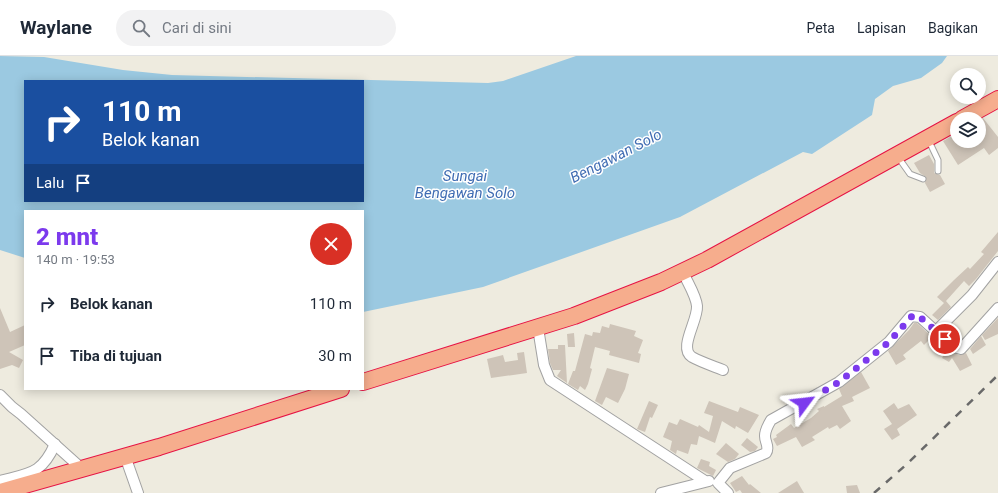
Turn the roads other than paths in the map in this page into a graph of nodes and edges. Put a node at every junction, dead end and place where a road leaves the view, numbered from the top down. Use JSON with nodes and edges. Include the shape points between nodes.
{"nodes":[{"id":1,"x":998,"y":99,"type":"edge"},
{"id":2,"x":975,"y":112,"type":"edge"},
{"id":3,"x":950,"y":126,"type":"edge"},
{"id":4,"x":928,"y":138,"type":"junction"},
{"id":5,"x":896,"y":155,"type":"junction"},
{"id":6,"x":938,"y":171,"type":"dead end"},
{"id":7,"x":923,"y":179,"type":"dead end"},
{"id":8,"x":998,"y":262,"type":"edge"},
{"id":9,"x":683,"y":272,"type":"junction"},
{"id":10,"x":998,"y":308,"type":"edge"},
{"id":11,"x":538,"y":328,"type":"junction"},
{"id":12,"x":937,"y":330,"type":"junction"},
{"id":13,"x":723,"y":370,"type":"dead end"},
{"id":14,"x":364,"y":382,"type":"edge"},
{"id":15,"x":339,"y":390,"type":"edge"},
{"id":16,"x":0,"y":395,"type":"edge"},
{"id":17,"x":55,"y":444,"type":"junction"},
{"id":18,"x":125,"y":456,"type":"junction"},
{"id":19,"x":81,"y":468,"type":"junction"},
{"id":20,"x":0,"y":481,"type":"edge"},
{"id":21,"x":705,"y":482,"type":"junction"},
{"id":22,"x":718,"y":483,"type":"junction"},
{"id":23,"x":0,"y":492,"type":"edge"},
{"id":24,"x":138,"y":493,"type":"edge"},
{"id":25,"x":661,"y":493,"type":"edge"},
{"id":26,"x":728,"y":493,"type":"edge"}],
"edges":[{"from":1,"to":2,"type":"highway"},
{"from":3,"to":4,"type":"highway"},
{"from":4,"to":5,"type":"highway"},
{"from":4,"to":6,"type":"lane","via":[[938,160]]},
{"from":5,"to":7,"type":"lane","via":[[910,174]]},
{"from":5,"to":9,"type":"highway"},
{"from":8,"to":12,"type":"street","via":[[972,294]]},
{"from":9,"to":11,"type":"highway","via":[[637,292]]},
{"from":9,"to":13,"type":"street","via":[[697,304],[696,319],[686,346],[688,352]]},
{"from":10,"to":12,"type":"street","via":[[962,349],[953,347]]},
{"from":11,"to":14,"type":"highway"},
{"from":11,"to":21,"type":"street","via":[[544,365],[550,380]]},
{"from":12,"to":22,"type":"street","via":[[920,317],[911,316],[889,342],[839,382],[771,420],[765,436],[768,449],[766,453],[730,468]]},
{"from":15,"to":18,"type":"highway"},
{"from":16,"to":17,"type":"street"},
{"from":17,"to":19,"type":"street"},
{"from":17,"to":20,"type":"street","via":[[49,458],[39,469]]},
{"from":18,"to":19,"type":"highway"},
{"from":18,"to":24,"type":"street"},
{"from":19,"to":23,"type":"highway"},
{"from":21,"to":22,"type":"street"},
{"from":21,"to":25,"type":"street"},
{"from":22,"to":26,"type":"street"}]}
